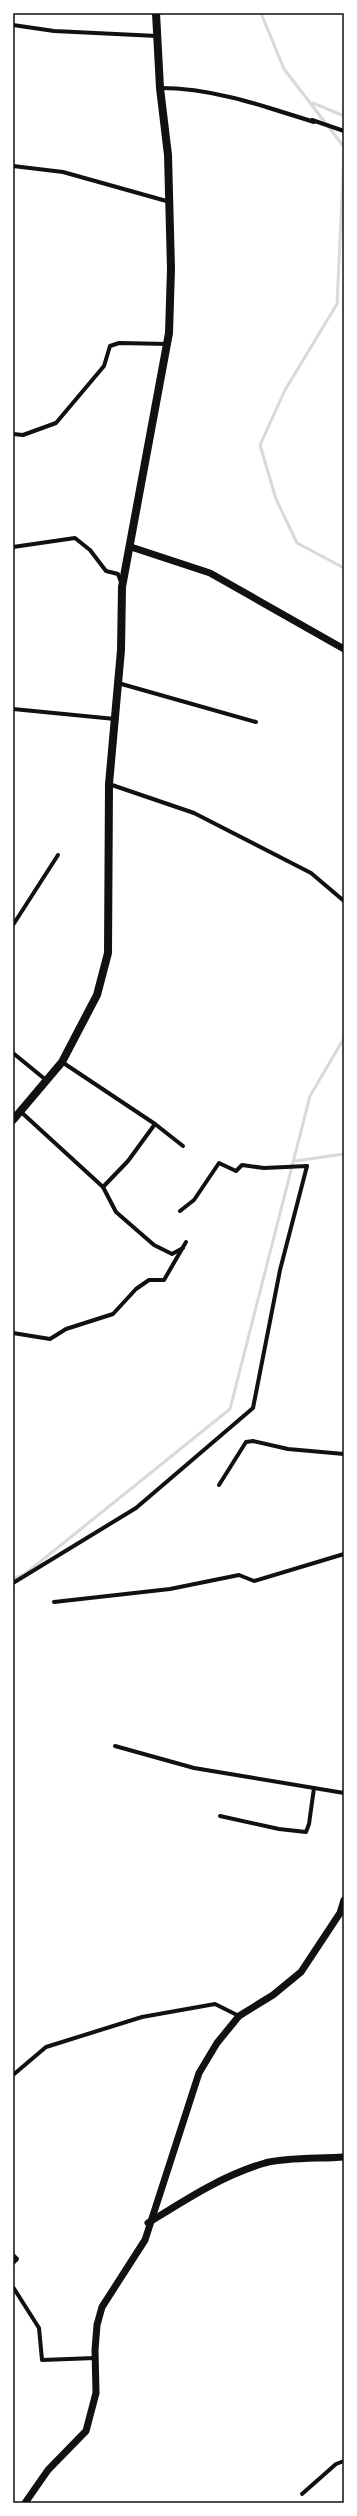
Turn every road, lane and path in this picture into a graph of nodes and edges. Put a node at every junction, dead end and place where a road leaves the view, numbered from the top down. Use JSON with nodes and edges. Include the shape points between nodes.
{"nodes":[{"id":1,"x":156,"y":13,"type":"edge"},
{"id":2,"x":13,"y":25,"type":"edge"},
{"id":3,"x":157,"y":36,"type":"junction"},
{"id":4,"x":160,"y":88,"type":"junction"},
{"id":5,"x":344,"y":131,"type":"edge"},
{"id":6,"x":13,"y":166,"type":"edge"},
{"id":7,"x":170,"y":202,"type":"junction"},
{"id":8,"x":168,"y":344,"type":"junction"},
{"id":9,"x":13,"y":434,"type":"edge"},
{"id":10,"x":131,"y":547,"type":"junction"},
{"id":11,"x":13,"y":548,"type":"edge"},
{"id":12,"x":122,"y":587,"type":"junction"},
{"id":13,"x":344,"y":649,"type":"edge"},
{"id":14,"x":118,"y":683,"type":"junction"},
{"id":15,"x":13,"y":709,"type":"edge"},
{"id":16,"x":115,"y":720,"type":"junction"},
{"id":17,"x":256,"y":722,"type":"dead end"},
{"id":18,"x":110,"y":784,"type":"junction"},
{"id":19,"x":58,"y":855,"type":"dead end"},
{"id":20,"x":344,"y":901,"type":"edge"},
{"id":21,"x":13,"y":925,"type":"edge"},
{"id":22,"x":13,"y":1053,"type":"edge"},
{"id":23,"x":62,"y":1062,"type":"junction"},
{"id":24,"x":46,"y":1080,"type":"junction"},
{"id":25,"x":19,"y":1111,"type":"junction"},
{"id":26,"x":13,"y":1120,"type":"edge"},
{"id":27,"x":155,"y":1124,"type":"junction"},
{"id":28,"x":183,"y":1146,"type":"dead end"},
{"id":29,"x":103,"y":1187,"type":"junction"},
{"id":30,"x":180,"y":1211,"type":"dead end"},
{"id":31,"x":186,"y":1242,"type":"dead end"},
{"id":32,"x":182,"y":1248,"type":"junction"},
{"id":33,"x":13,"y":1333,"type":"edge"},
{"id":34,"x":344,"y":1454,"type":"edge"},
{"id":35,"x":219,"y":1485,"type":"dead end"},
{"id":36,"x":344,"y":1554,"type":"edge"},
{"id":37,"x":13,"y":1583,"type":"edge"},
{"id":38,"x":54,"y":1602,"type":"dead end"},
{"id":39,"x":115,"y":1746,"type":"dead end"},
{"id":40,"x":314,"y":1788,"type":"junction"},
{"id":41,"x":344,"y":1793,"type":"edge"},
{"id":42,"x":220,"y":1816,"type":"dead end"},
{"id":43,"x":344,"y":1900,"type":"edge"},
{"id":44,"x":239,"y":2016,"type":"junction"},
{"id":45,"x":13,"y":2075,"type":"edge"},
{"id":46,"x":344,"y":2157,"type":"edge"},
{"id":47,"x":148,"y":2223,"type":"junction"},
{"id":48,"x":13,"y":2255,"type":"edge"},
{"id":49,"x":13,"y":2263,"type":"edge"},
{"id":50,"x":13,"y":2287,"type":"edge"},
{"id":51,"x":95,"y":2358,"type":"junction"},
{"id":52,"x":344,"y":2461,"type":"edge"},
{"id":53,"x":302,"y":2494,"type":"dead end"},
{"id":54,"x":25,"y":2503,"type":"edge"}],
"edges":[{"from":1,"to":3,"type":"main road"},
{"from":2,"to":3,"type":"street","via":[[54,31]]},
{"from":3,"to":4,"type":"main road"},
{"from":4,"to":5,"type":"street","via":[[188,88],[255,103]]},
{"from":4,"to":7,"type":"main road","via":[[168,155]]},
{"from":6,"to":7,"type":"street","via":[[63,172]]},
{"from":7,"to":8,"type":"main road"},
{"from":8,"to":9,"type":"street","via":[[120,343],[110,346],[104,366],[56,423],[23,435]]},
{"from":8,"to":10,"type":"main road"},
{"from":10,"to":12,"type":"main road"},
{"from":10,"to":13,"type":"street","via":[[210,574]]},
{"from":11,"to":12,"type":"street","via":[[75,538],[90,550],[106,571],[118,574]]},
{"from":12,"to":14,"type":"main road"},
{"from":14,"to":16,"type":"main road"},
{"from":14,"to":17,"type":"street"},
{"from":15,"to":16,"type":"street"},
{"from":16,"to":18,"type":"main road"},
{"from":18,"to":20,"type":"street","via":[[194,813],[311,873]]},
{"from":18,"to":23,"type":"main road","via":[[108,953],[97,995]]},
{"from":19,"to":21,"type":"street"},
{"from":22,"to":24,"type":"street"},
{"from":23,"to":24,"type":"main road"},
{"from":23,"to":27,"type":"street"},
{"from":24,"to":25,"type":"main road"},
{"from":25,"to":26,"type":"main road"},
{"from":25,"to":29,"type":"street"},
{"from":27,"to":28,"type":"street"},
{"from":27,"to":29,"type":"street","via":[[128,1161]]},
{"from":29,"to":32,"type":"street","via":[[116,1212],[154,1245],[172,1254]]},
{"from":30,"to":37,"type":"street","via":[[194,1200],[219,1163],[236,1171],[242,1165],[264,1168],[307,1166],[280,1270],[253,1408],[136,1508]]},
{"from":31,"to":32,"type":"street"},
{"from":32,"to":33,"type":"street","via":[[164,1280],[149,1280],[114,1314],[66,1329],[50,1339]]},
{"from":34,"to":35,"type":"street","via":[[246,1442]]},
{"from":36,"to":38,"type":"street","via":[[254,1581],[239,1575],[170,1589]]},
{"from":39,"to":40,"type":"street","via":[[194,1768]]},
{"from":40,"to":41,"type":"street"},
{"from":40,"to":42,"type":"street","via":[[306,1832]]},
{"from":43,"to":44,"type":"street","via":[[340,1913],[301,1972],[273,1995]]},
{"from":44,"to":45,"type":"street","via":[[215,2004],[142,2017],[46,2047]]},
{"from":44,"to":47,"type":"street","via":[[217,2043],[199,2073]]},
{"from":46,"to":47,"type":"street","via":[[266,2163],[233,2175]]},
{"from":47,"to":51,"type":"street","via":[[145,2240],[102,2307],[97,2325]]},
{"from":48,"to":49,"type":"street","via":[[17,2259]]},
{"from":50,"to":51,"type":"street","via":[[38,2328],[42,2360]]},
{"from":51,"to":54,"type":"street","via":[[96,2393],[86,2431],[48,2470]]},
{"from":52,"to":53,"type":"street","via":[[336,2464]]}]}
